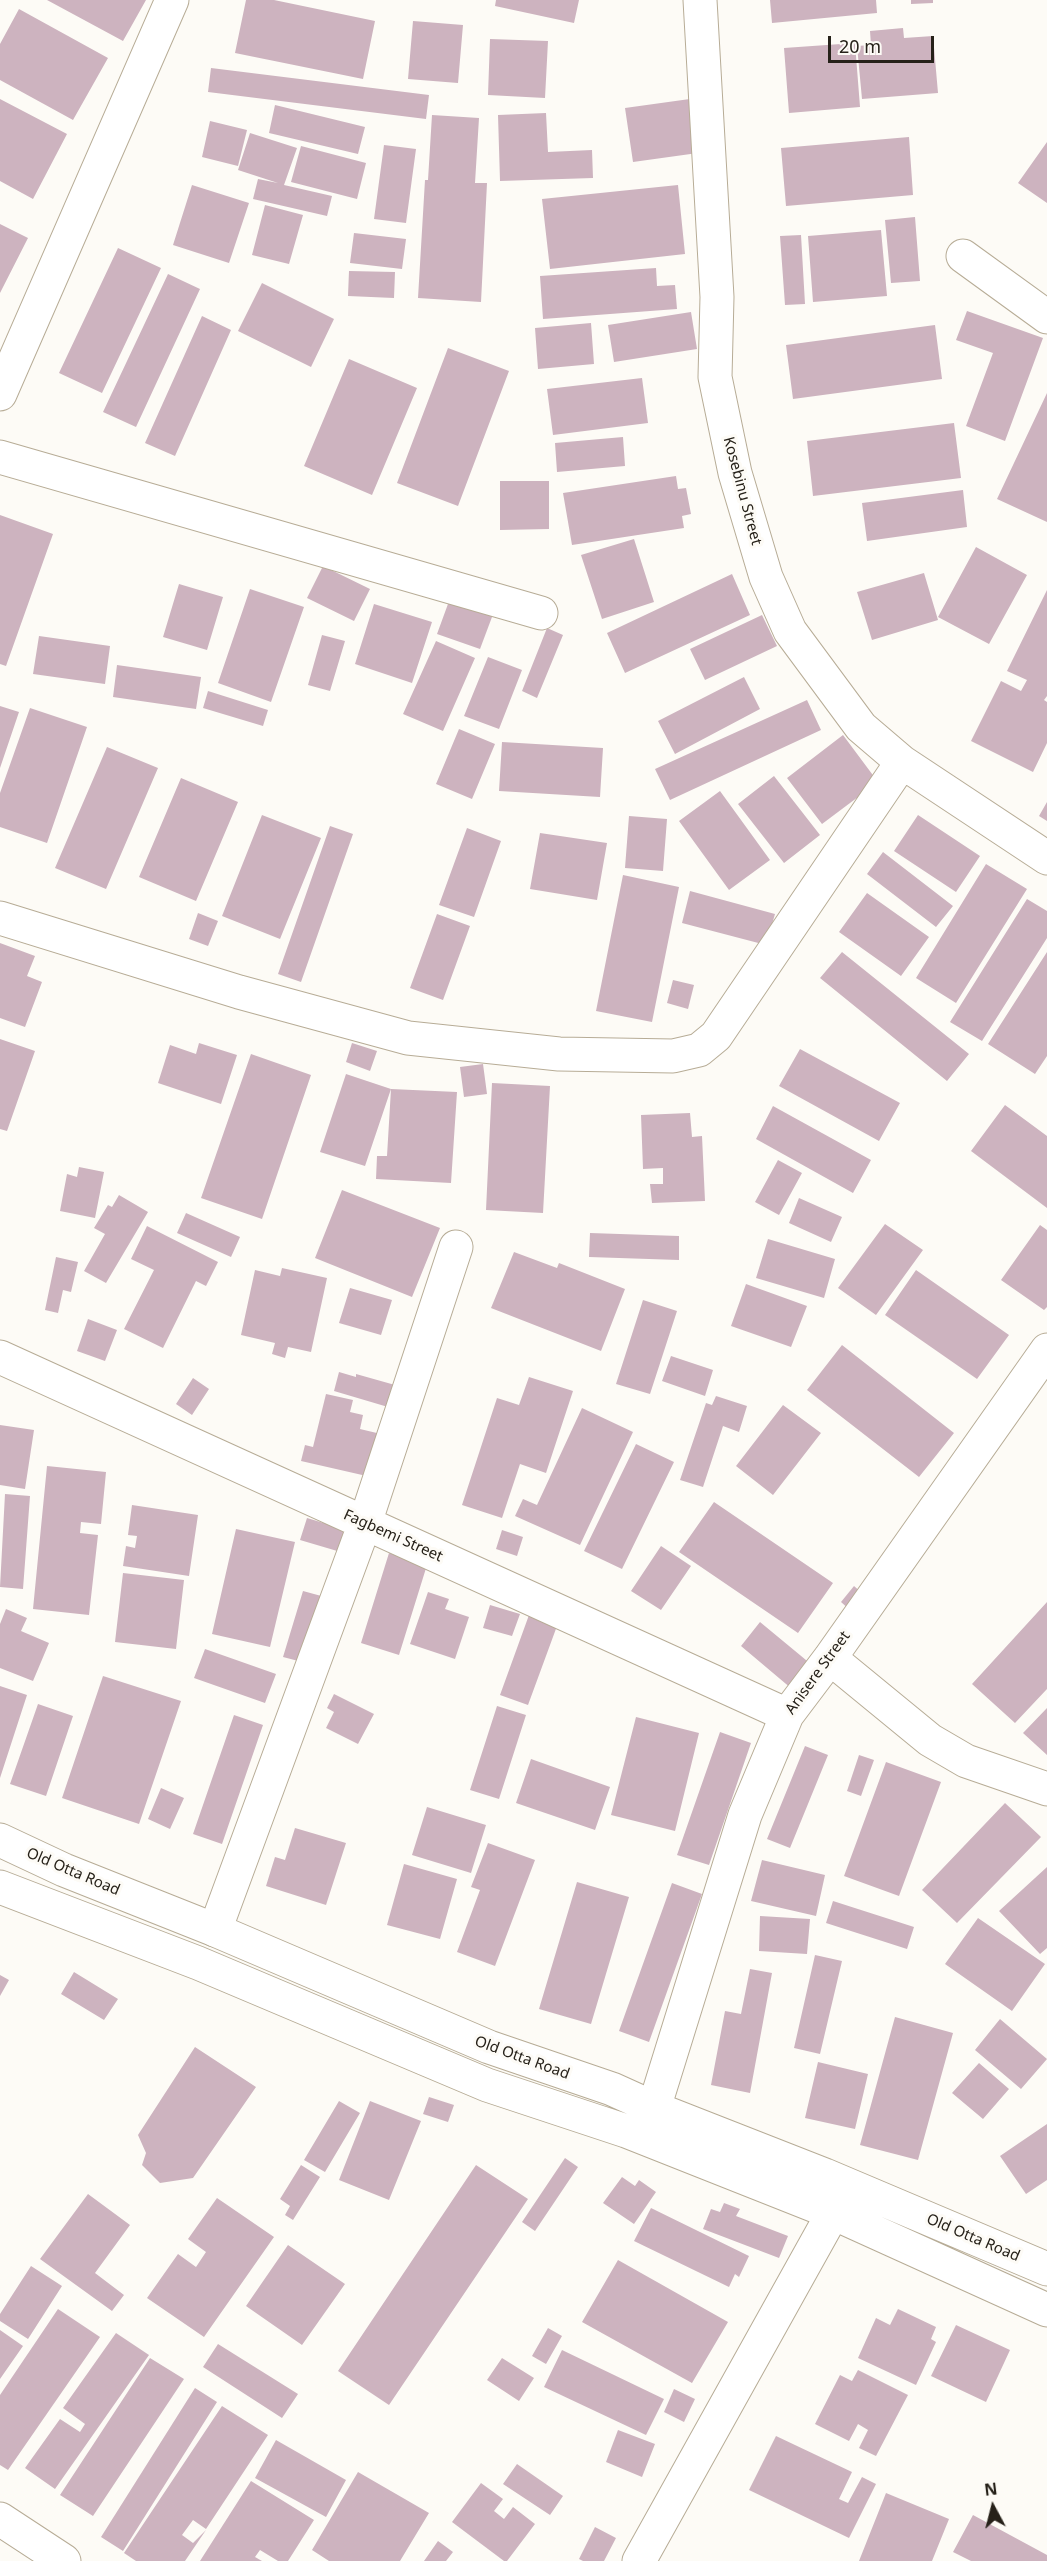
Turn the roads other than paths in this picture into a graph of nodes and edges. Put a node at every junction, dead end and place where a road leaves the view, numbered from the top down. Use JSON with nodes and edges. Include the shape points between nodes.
{"nodes":[{"id":1,"x":172,"y":0,"type":"edge"},
{"id":2,"x":700,"y":0,"type":"edge"},
{"id":3,"x":963,"y":256,"type":"dead end"},
{"id":4,"x":1047,"y":317,"type":"edge"},
{"id":5,"x":0,"y":394,"type":"edge"},
{"id":6,"x":0,"y":457,"type":"edge"},
{"id":7,"x":541,"y":612,"type":"dead end"},
{"id":8,"x":902,"y":762,"type":"junction"},
{"id":9,"x":1047,"y":858,"type":"edge"},
{"id":10,"x":0,"y":918,"type":"edge"},
{"id":11,"x":456,"y":1247,"type":"dead end"},
{"id":12,"x":1047,"y":1350,"type":"edge"},
{"id":13,"x":0,"y":1357,"type":"edge"},
{"id":14,"x":365,"y":1524,"type":"junction"},
{"id":15,"x":830,"y":1658,"type":"junction"},
{"id":16,"x":787,"y":1715,"type":"junction"},
{"id":17,"x":1047,"y":1789,"type":"edge"},
{"id":18,"x":0,"y":1840,"type":"edge"},
{"id":19,"x":64,"y":1870,"type":"junction"},
{"id":20,"x":0,"y":1887,"type":"edge"},
{"id":21,"x":48,"y":1906,"type":"junction"},
{"id":22,"x":215,"y":1930,"type":"junction"},
{"id":23,"x":654,"y":2109,"type":"junction"},
{"id":24,"x":833,"y":2213,"type":"junction"},
{"id":25,"x":1047,"y":2269,"type":"edge"},
{"id":26,"x":1047,"y":2310,"type":"edge"},
{"id":27,"x":0,"y":2519,"type":"edge"},
{"id":28,"x":64,"y":2561,"type":"edge"},
{"id":29,"x":639,"y":2561,"type":"edge"}],
"edges":[{"from":1,"to":5,"type":"street"},
{"from":2,"to":8,"type":"street","name":"Kosebinu Street","via":[[717,297],[715,377],[735,473],[766,577],[790,632],[861,727]]},
{"from":3,"to":4,"type":"street"},
{"from":6,"to":7,"type":"street"},
{"from":8,"to":9,"type":"street","name":"Kosebinu Street"},
{"from":8,"to":10,"type":"street","via":[[717,1036],[699,1050],[674,1056],[559,1054],[408,1038],[239,992]]},
{"from":11,"to":14,"type":"street"},
{"from":12,"to":15,"type":"street","name":"Anisere Street"},
{"from":13,"to":14,"type":"street","name":"Fagbemi Street"},
{"from":14,"to":16,"type":"street","name":"Fagbemi Street"},
{"from":14,"to":22,"type":"street"},
{"from":15,"to":16,"type":"street","name":"Anisere Street"},
{"from":15,"to":17,"type":"street","via":[[930,1740],[966,1761]]},
{"from":16,"to":23,"type":"street","name":"Anisere Street","via":[[745,1815]]},
{"from":18,"to":19,"type":"street","name":"Old Otta Road"},
{"from":19,"to":21,"type":"street"},
{"from":19,"to":22,"type":"street","name":"Old Otta Road"},
{"from":20,"to":21,"type":"street"},
{"from":21,"to":24,"type":"street","via":[[198,1963],[487,2085],[626,2131]]},
{"from":22,"to":23,"type":"street","name":"Old Otta Road","via":[[489,2048],[612,2089]]},
{"from":23,"to":25,"type":"street","name":"Old Otta Road","via":[[825,2175]]},
{"from":24,"to":26,"type":"street"},
{"from":24,"to":29,"type":"street"},
{"from":27,"to":28,"type":"street"}]}
